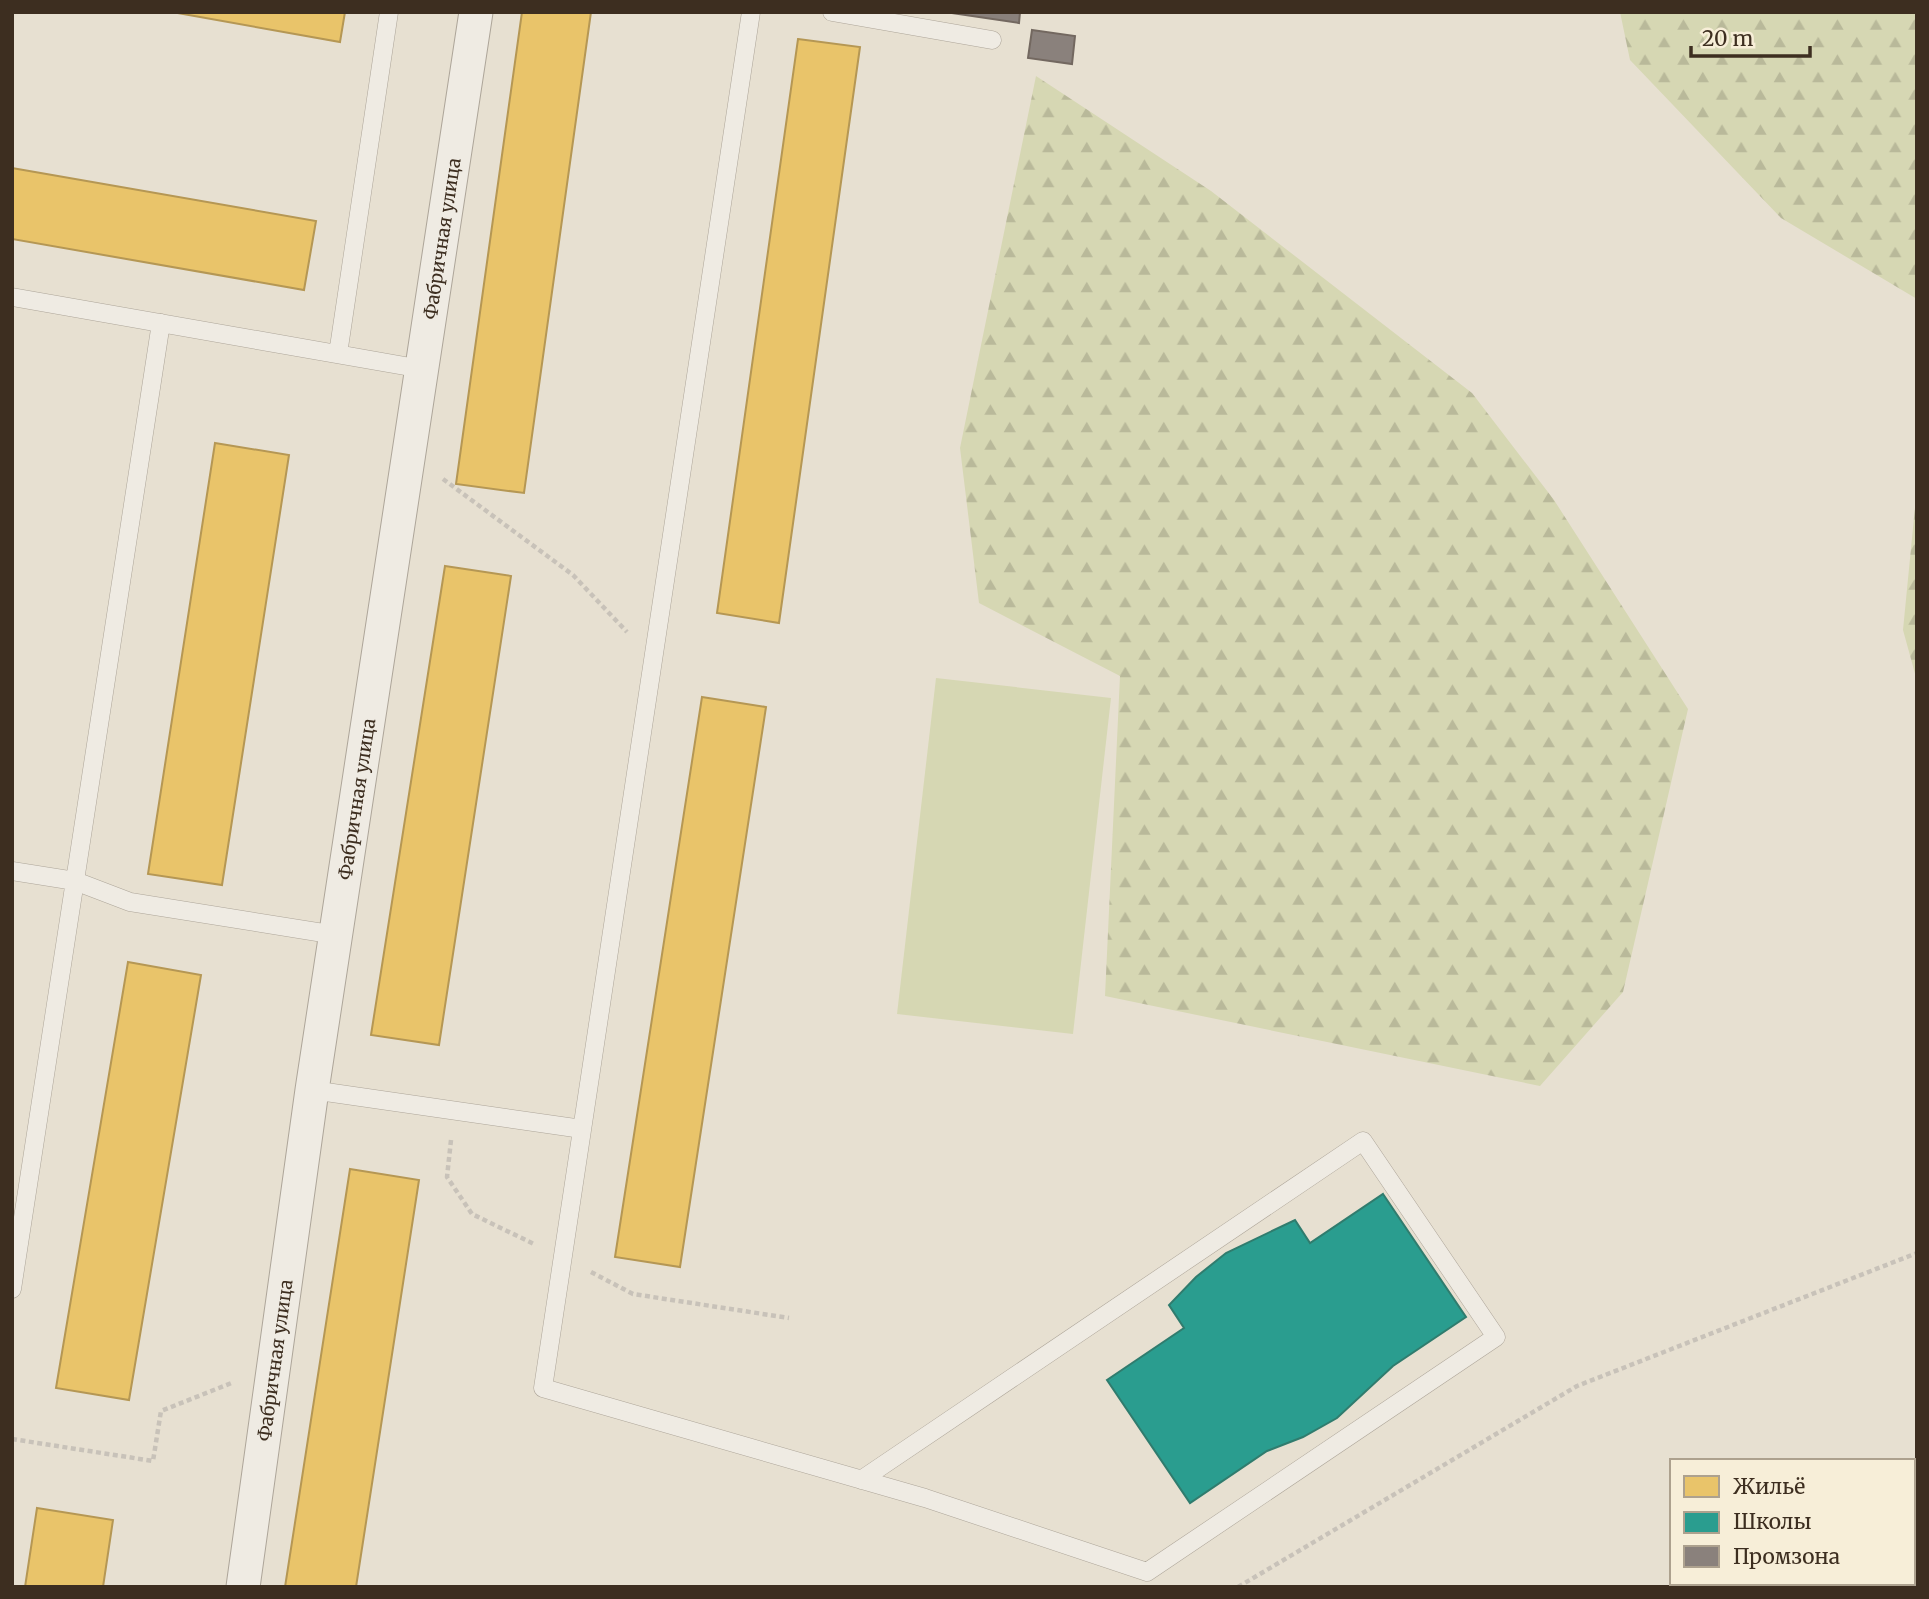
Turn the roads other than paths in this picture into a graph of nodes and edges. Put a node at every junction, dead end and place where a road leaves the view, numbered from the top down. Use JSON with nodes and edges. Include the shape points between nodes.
{"nodes":[{"id":1,"x":389,"y":12,"type":"edge"},
{"id":2,"x":476,"y":12,"type":"edge"},
{"id":3,"x":751,"y":12,"type":"edge"},
{"id":4,"x":832,"y":12,"type":"edge"},
{"id":5,"x":992,"y":40,"type":"dead end"},
{"id":6,"x":12,"y":297,"type":"edge"},
{"id":7,"x":161,"y":323,"type":"junction"},
{"id":8,"x":338,"y":354,"type":"junction"},
{"id":9,"x":422,"y":369,"type":"junction"},
{"id":10,"x":12,"y":871,"type":"edge"},
{"id":11,"x":75,"y":881,"type":"junction"},
{"id":12,"x":336,"y":935,"type":"junction"},
{"id":13,"x":312,"y":1090,"type":"junction"},
{"id":14,"x":582,"y":1129,"type":"junction"},
{"id":15,"x":12,"y":1289,"type":"edge"},
{"id":16,"x":861,"y":1480,"type":"junction"},
{"id":17,"x":243,"y":1587,"type":"edge"}],
"edges":[{"from":1,"to":8,"type":"lane"},
{"from":2,"to":9,"type":"street","name":"Фабричная улица"},
{"from":3,"to":14,"type":"lane"},
{"from":4,"to":5,"type":"lane"},
{"from":6,"to":7,"type":"lane"},
{"from":7,"to":8,"type":"lane"},
{"from":7,"to":11,"type":"lane"},
{"from":8,"to":9,"type":"lane"},
{"from":9,"to":12,"type":"street","name":"Фабричная улица"},
{"from":10,"to":11,"type":"lane"},
{"from":11,"to":12,"type":"lane","via":[[130,902]]},
{"from":11,"to":15,"type":"lane"},
{"from":12,"to":13,"type":"street","name":"Фабричная улица"},
{"from":13,"to":14,"type":"lane"},
{"from":13,"to":17,"type":"street","name":"Фабричная улица"},
{"from":14,"to":16,"type":"lane","via":[[543,1388]]},
{"from":16,"to":16,"type":"lane","via":[[1363,1141],[1496,1337],[1147,1572]]}]}
